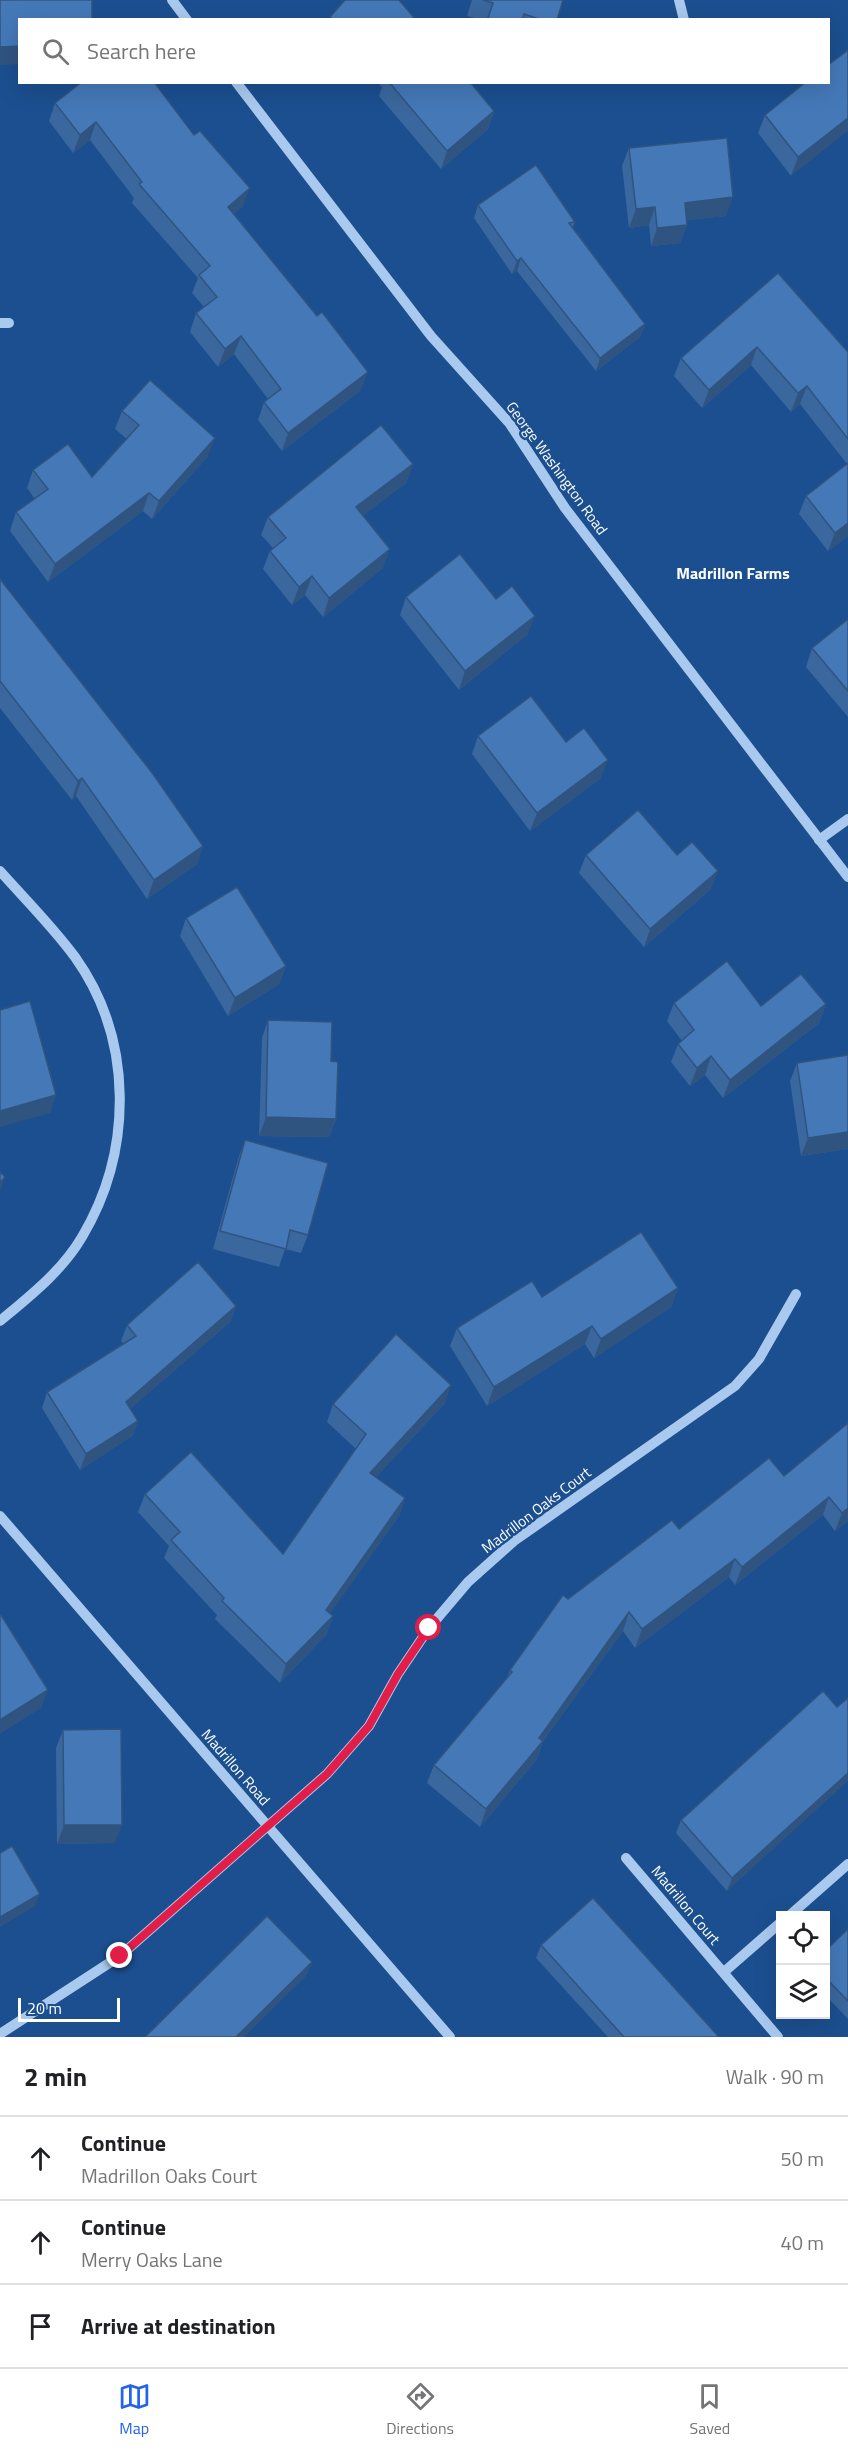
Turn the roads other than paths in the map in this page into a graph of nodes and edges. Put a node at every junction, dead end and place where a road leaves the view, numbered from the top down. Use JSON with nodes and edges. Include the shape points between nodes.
{"nodes":[{"id":1,"x":172,"y":0,"type":"edge"},
{"id":2,"x":679,"y":0,"type":"edge"},
{"id":3,"x":186,"y":18,"type":"edge"},
{"id":4,"x":684,"y":18,"type":"edge"},
{"id":5,"x":238,"y":84,"type":"edge"},
{"id":6,"x":848,"y":819,"type":"edge"},
{"id":7,"x":819,"y":840,"type":"junction"},
{"id":8,"x":0,"y":871,"type":"edge"},
{"id":9,"x":848,"y":877,"type":"edge"},
{"id":10,"x":796,"y":1294,"type":"dead end"},
{"id":11,"x":0,"y":1321,"type":"edge"},
{"id":12,"x":0,"y":1516,"type":"edge"},
{"id":13,"x":268,"y":1827,"type":"junction"},
{"id":14,"x":626,"y":1858,"type":"dead end"},
{"id":15,"x":848,"y":1864,"type":"edge"},
{"id":16,"x":795,"y":1911,"type":"edge"},
{"id":17,"x":776,"y":1926,"type":"edge"},
{"id":18,"x":724,"y":1972,"type":"junction"},
{"id":19,"x":0,"y":2034,"type":"edge"},
{"id":20,"x":450,"y":2037,"type":"edge"},
{"id":21,"x":778,"y":2037,"type":"edge"}],
"edges":[{"from":1,"to":3,"type":"street"},
{"from":2,"to":4,"type":"street"},
{"from":5,"to":7,"type":"street","name":"George Washington Road","via":[[431,336],[510,424],[565,508]]},
{"from":6,"to":7,"type":"street"},
{"from":7,"to":9,"type":"street","name":"George Washington Road"},
{"from":8,"to":11,"type":"street","via":[[75,957],[99,1000],[114,1047],[121,1095],[117,1149],[104,1196],[82,1238],[43,1285]]},
{"from":10,"to":13,"type":"street","name":"Madrillon Oaks Court","via":[[759,1359],[735,1386],[514,1542],[468,1582],[429,1628],[369,1726],[327,1774]]},
{"from":12,"to":13,"type":"street","name":"Madrillon Road"},
{"from":13,"to":19,"type":"street","name":"Madrillon Oaks Court","via":[[120,1956]]},
{"from":13,"to":20,"type":"street","name":"Madrillon Road"},
{"from":14,"to":18,"type":"street","name":"Madrillon Court"},
{"from":15,"to":16,"type":"street"},
{"from":17,"to":18,"type":"street"},
{"from":18,"to":21,"type":"street","name":"Madrillon Court"}]}
